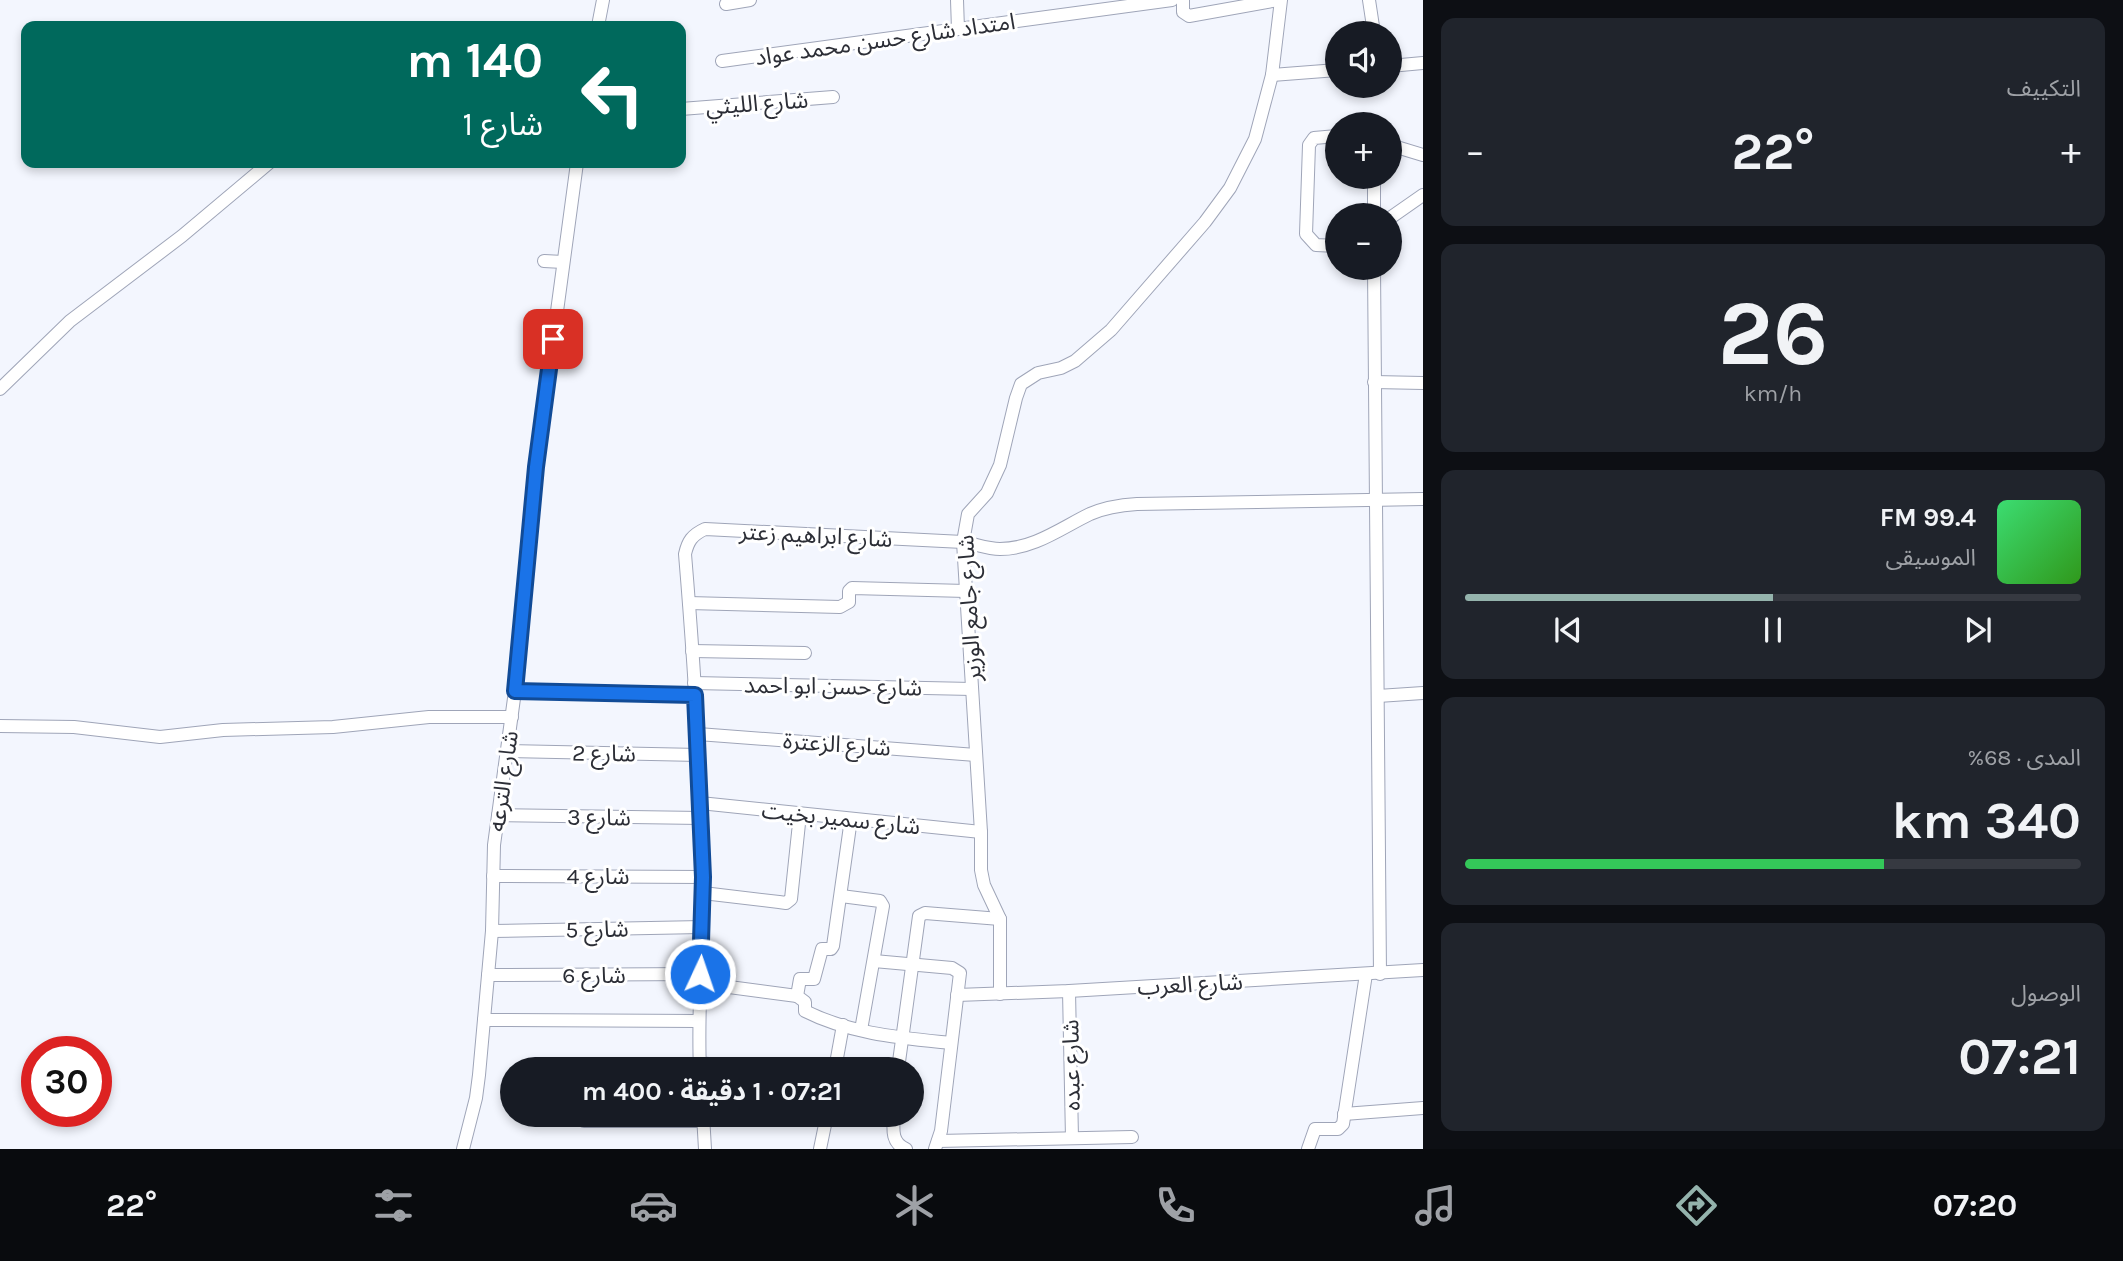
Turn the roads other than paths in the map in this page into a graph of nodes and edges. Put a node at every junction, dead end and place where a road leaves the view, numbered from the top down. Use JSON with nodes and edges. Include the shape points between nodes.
{"nodes":[{"id":1,"x":603,"y":0,"type":"edge"},
{"id":2,"x":750,"y":0,"type":"edge"},
{"id":3,"x":957,"y":0,"type":"edge"},
{"id":4,"x":1172,"y":0,"type":"edge"},
{"id":5,"x":1183,"y":0,"type":"edge"},
{"id":6,"x":1280,"y":0,"type":"edge"},
{"id":7,"x":1370,"y":0,"type":"edge"},
{"id":8,"x":726,"y":4,"type":"dead end"},
{"id":9,"x":599,"y":21,"type":"edge"},
{"id":10,"x":1373,"y":21,"type":"edge"},
{"id":11,"x":958,"y":29,"type":"junction"},
{"id":12,"x":722,"y":61,"type":"dead end"},
{"id":13,"x":1423,"y":64,"type":"edge"},
{"id":14,"x":1402,"y":65,"type":"edge"},
{"id":15,"x":1325,"y":71,"type":"edge"},
{"id":16,"x":1272,"y":75,"type":"junction"},
{"id":17,"x":833,"y":97,"type":"dead end"},
{"id":18,"x":686,"y":109,"type":"edge"},
{"id":19,"x":1325,"y":137,"type":"edge"},
{"id":20,"x":1402,"y":149,"type":"edge"},
{"id":21,"x":1423,"y":155,"type":"edge"},
{"id":22,"x":263,"y":168,"type":"edge"},
{"id":23,"x":576,"y":168,"type":"edge"},
{"id":24,"x":1423,"y":195,"type":"edge"},
{"id":25,"x":1402,"y":210,"type":"edge"},
{"id":26,"x":1325,"y":245,"type":"edge"},
{"id":27,"x":544,"y":261,"type":"dead end"},
{"id":28,"x":563,"y":262,"type":"junction"},
{"id":29,"x":1374,"y":280,"type":"edge"},
{"id":30,"x":1374,"y":382,"type":"junction"},
{"id":31,"x":1423,"y":383,"type":"edge"},
{"id":32,"x":0,"y":389,"type":"edge"},
{"id":33,"x":1423,"y":499,"type":"edge"},
{"id":34,"x":1376,"y":500,"type":"junction"},
{"id":35,"x":963,"y":542,"type":"junction"},
{"id":36,"x":966,"y":591,"type":"junction"},
{"id":37,"x":689,"y":603,"type":"junction"},
{"id":38,"x":692,"y":651,"type":"junction"},
{"id":39,"x":805,"y":653,"type":"dead end"},
{"id":40,"x":695,"y":689,"type":"junction"},
{"id":41,"x":972,"y":689,"type":"junction"},
{"id":42,"x":515,"y":691,"type":"junction"},
{"id":43,"x":1423,"y":693,"type":"edge"},
{"id":44,"x":1378,"y":696,"type":"junction"},
{"id":45,"x":512,"y":717,"type":"junction"},
{"id":46,"x":0,"y":726,"type":"edge"},
{"id":47,"x":698,"y":734,"type":"junction"},
{"id":48,"x":508,"y":751,"type":"junction"},
{"id":49,"x":699,"y":755,"type":"junction"},
{"id":50,"x":976,"y":755,"type":"junction"},
{"id":51,"x":700,"y":803,"type":"junction"},
{"id":52,"x":800,"y":814,"type":"junction"},
{"id":53,"x":498,"y":815,"type":"junction"},
{"id":54,"x":701,"y":818,"type":"junction"},
{"id":55,"x":850,"y":819,"type":"junction"},
{"id":56,"x":981,"y":832,"type":"junction"},
{"id":57,"x":493,"y":876,"type":"junction"},
{"id":58,"x":703,"y":877,"type":"junction"},
{"id":59,"x":703,"y":892,"type":"junction"},
{"id":60,"x":841,"y":896,"type":"junction"},
{"id":61,"x":1000,"y":919,"type":"junction"},
{"id":62,"x":702,"y":927,"type":"junction"},
{"id":63,"x":492,"y":931,"type":"junction"},
{"id":64,"x":874,"y":961,"type":"junction"},
{"id":65,"x":911,"y":964,"type":"junction"},
{"id":66,"x":1423,"y":970,"type":"edge"},
{"id":67,"x":1366,"y":974,"type":"junction"},
{"id":68,"x":1380,"y":974,"type":"junction"},
{"id":69,"x":488,"y":975,"type":"junction"},
{"id":70,"x":699,"y":979,"type":"junction"},
{"id":71,"x":1069,"y":991,"type":"junction"},
{"id":72,"x":1000,"y":994,"type":"junction"},
{"id":73,"x":957,"y":995,"type":"junction"},
{"id":74,"x":797,"y":996,"type":"junction"},
{"id":75,"x":484,"y":1020,"type":"junction"},
{"id":76,"x":699,"y":1021,"type":"junction"},
{"id":77,"x":843,"y":1025,"type":"junction"},
{"id":78,"x":861,"y":1030,"type":"junction"},
{"id":79,"x":902,"y":1038,"type":"junction"},
{"id":80,"x":951,"y":1043,"type":"junction"},
{"id":81,"x":699,"y":1057,"type":"edge"},
{"id":82,"x":837,"y":1057,"type":"edge"},
{"id":83,"x":900,"y":1057,"type":"edge"},
{"id":84,"x":1423,"y":1108,"type":"edge"},
{"id":85,"x":1345,"y":1114,"type":"junction"},
{"id":86,"x":704,"y":1127,"type":"edge"},
{"id":87,"x":825,"y":1127,"type":"edge"},
{"id":88,"x":894,"y":1127,"type":"edge"},
{"id":89,"x":1132,"y":1137,"type":"dead end"},
{"id":90,"x":1072,"y":1138,"type":"junction"},
{"id":91,"x":1102,"y":1143,"type":"edge"},
{"id":92,"x":993,"y":1144,"type":"edge"},
{"id":93,"x":936,"y":1145,"type":"edge"},
{"id":94,"x":463,"y":1149,"type":"edge"},
{"id":95,"x":705,"y":1149,"type":"edge"},
{"id":96,"x":820,"y":1149,"type":"edge"},
{"id":97,"x":906,"y":1149,"type":"edge"},
{"id":98,"x":1308,"y":1149,"type":"edge"}],
"edges":[{"from":1,"to":9,"type":"street"},
{"from":2,"to":8,"type":"street"},
{"from":3,"to":11,"type":"street"},
{"from":4,"to":11,"type":"street","name":"امتداد شارع حسن محمد عواد"},
{"from":5,"to":6,"type":"street","via":[[1183,12],[1189,16]]},
{"from":6,"to":16,"type":"street","name":"شارع جامع الوزير"},
{"from":7,"to":10,"type":"street"},
{"from":11,"to":12,"type":"street","name":"امتداد شارع حسن محمد عواد"},
{"from":13,"to":14,"type":"street"},
{"from":15,"to":16,"type":"street"},
{"from":16,"to":35,"type":"street","name":"شارع جامع الوزير","via":[[1247,160],[1205,222],[1111,330],[1075,361],[1021,384],[1000,465],[987,493],[968,514]]},
{"from":17,"to":18,"type":"street","name":"شارع الليثي"},
{"from":19,"to":26,"type":"street","via":[[1314,138],[1309,145],[1306,234],[1315,245]]},
{"from":20,"to":21,"type":"street"},
{"from":22,"to":32,"type":"street","via":[[70,321]]},
{"from":23,"to":28,"type":"street","name":"شارع الترعه"},
{"from":24,"to":25,"type":"street"},
{"from":27,"to":28,"type":"street"},
{"from":28,"to":42,"type":"street","name":"شارع الترعه","via":[[536,467]]},
{"from":29,"to":30,"type":"street"},
{"from":30,"to":31,"type":"street"},
{"from":30,"to":34,"type":"street"},
{"from":33,"to":34,"type":"street","name":"شارع ابراهيم زعتر"},
{"from":34,"to":35,"type":"street","name":"شارع ابراهيم زعتر","via":[[1112,506],[1051,536],[1012,548]]},
{"from":34,"to":44,"type":"street"},
{"from":35,"to":36,"type":"street","name":"شارع جامع الوزير"},
{"from":35,"to":37,"type":"street","name":"شارع ابراهيم زعتر","via":[[705,529],[687,543]]},
{"from":36,"to":37,"type":"street","via":[[852,588],[849,602],[840,607]]},
{"from":36,"to":41,"type":"street","name":"شارع جامع الوزير"},
{"from":37,"to":38,"type":"street"},
{"from":38,"to":39,"type":"street"},
{"from":38,"to":40,"type":"street"},
{"from":40,"to":41,"type":"street","name":"شارع حسن ابو احمد"},
{"from":40,"to":42,"type":"street","name":"شارع حسن ابو احمد"},
{"from":40,"to":47,"type":"street"},
{"from":41,"to":50,"type":"street","name":"شارع جامع الوزير"},
{"from":42,"to":45,"type":"street","name":"شارع الترعه"},
{"from":43,"to":44,"type":"street"},
{"from":44,"to":68,"type":"street"},
{"from":45,"to":46,"type":"street","via":[[429,717],[159,737],[74,727]]},
{"from":45,"to":48,"type":"street","name":"شارع الترعه"},
{"from":47,"to":49,"type":"street"},
{"from":47,"to":50,"type":"street","name":"شارع الزعترة"},
{"from":48,"to":49,"type":"street","name":"شارع 2"},
{"from":48,"to":53,"type":"street","name":"شارع الترعه"},
{"from":49,"to":51,"type":"street"},
{"from":50,"to":56,"type":"street","name":"شارع جامع الوزير"},
{"from":51,"to":52,"type":"street","name":"شارع سمير بخيت"},
{"from":51,"to":54,"type":"street"},
{"from":52,"to":55,"type":"street","name":"شارع سمير بخيت"},
{"from":52,"to":59,"type":"street","via":[[791,899],[786,903]]},
{"from":53,"to":54,"type":"street","name":"شارع 3"},
{"from":53,"to":57,"type":"street","name":"شارع الترعه"},
{"from":54,"to":58,"type":"street"},
{"from":55,"to":56,"type":"street","name":"شارع سمير بخيت"},
{"from":55,"to":60,"type":"street"},
{"from":56,"to":61,"type":"street","name":"شارع جامع الوزير","via":[[984,885]]},
{"from":57,"to":58,"type":"street","name":"شارع 4"},
{"from":57,"to":63,"type":"street","name":"شارع الترعه"},
{"from":58,"to":59,"type":"street"},
{"from":59,"to":62,"type":"street"},
{"from":60,"to":64,"type":"street","via":[[883,903]]},
{"from":60,"to":74,"type":"street","via":[[833,946],[822,949],[814,979],[799,981]]},
{"from":61,"to":65,"type":"street","via":[[925,913],[917,919]]},
{"from":61,"to":72,"type":"street","name":"شارع جامع الوزير"},
{"from":62,"to":63,"type":"street","name":"شارع 5"},
{"from":62,"to":70,"type":"street"},
{"from":63,"to":69,"type":"street","name":"شارع الترعه"},
{"from":64,"to":65,"type":"street"},
{"from":64,"to":78,"type":"street"},
{"from":65,"to":73,"type":"street","via":[[957,970]]},
{"from":65,"to":79,"type":"street"},
{"from":66,"to":68,"type":"street","name":"شارع العرب"},
{"from":67,"to":68,"type":"street","name":"شارع العرب"},
{"from":67,"to":71,"type":"street","name":"شارع العرب"},
{"from":67,"to":85,"type":"street"},
{"from":69,"to":70,"type":"street","name":"شارع 6"},
{"from":69,"to":75,"type":"street","name":"شارع الترعه"},
{"from":70,"to":74,"type":"street","name":"شارع 6"},
{"from":70,"to":76,"type":"street"},
{"from":71,"to":72,"type":"street","name":"شارع العرب"},
{"from":71,"to":90,"type":"street","name":"شارع عبده"},
{"from":72,"to":73,"type":"street","name":"شارع العرب"},
{"from":73,"to":80,"type":"street"},
{"from":74,"to":77,"type":"street","via":[[805,1002],[805,1011]]},
{"from":75,"to":76,"type":"street"},
{"from":75,"to":94,"type":"street","name":"شارع الترعه","via":[[476,1098]]},
{"from":76,"to":81,"type":"street"},
{"from":77,"to":78,"type":"street"},
{"from":77,"to":82,"type":"street"},
{"from":78,"to":79,"type":"street"},
{"from":79,"to":80,"type":"street"},
{"from":79,"to":83,"type":"street"},
{"from":80,"to":93,"type":"street"},
{"from":84,"to":85,"type":"street"},
{"from":85,"to":98,"type":"street","via":[[1340,1127],[1315,1129]]},
{"from":86,"to":95,"type":"street"},
{"from":87,"to":96,"type":"street"},
{"from":88,"to":97,"type":"street","via":[[897,1143]]},
{"from":89,"to":91,"type":"street"},
{"from":90,"to":91,"type":"street"},
{"from":90,"to":92,"type":"street"},
{"from":92,"to":93,"type":"street"}]}
